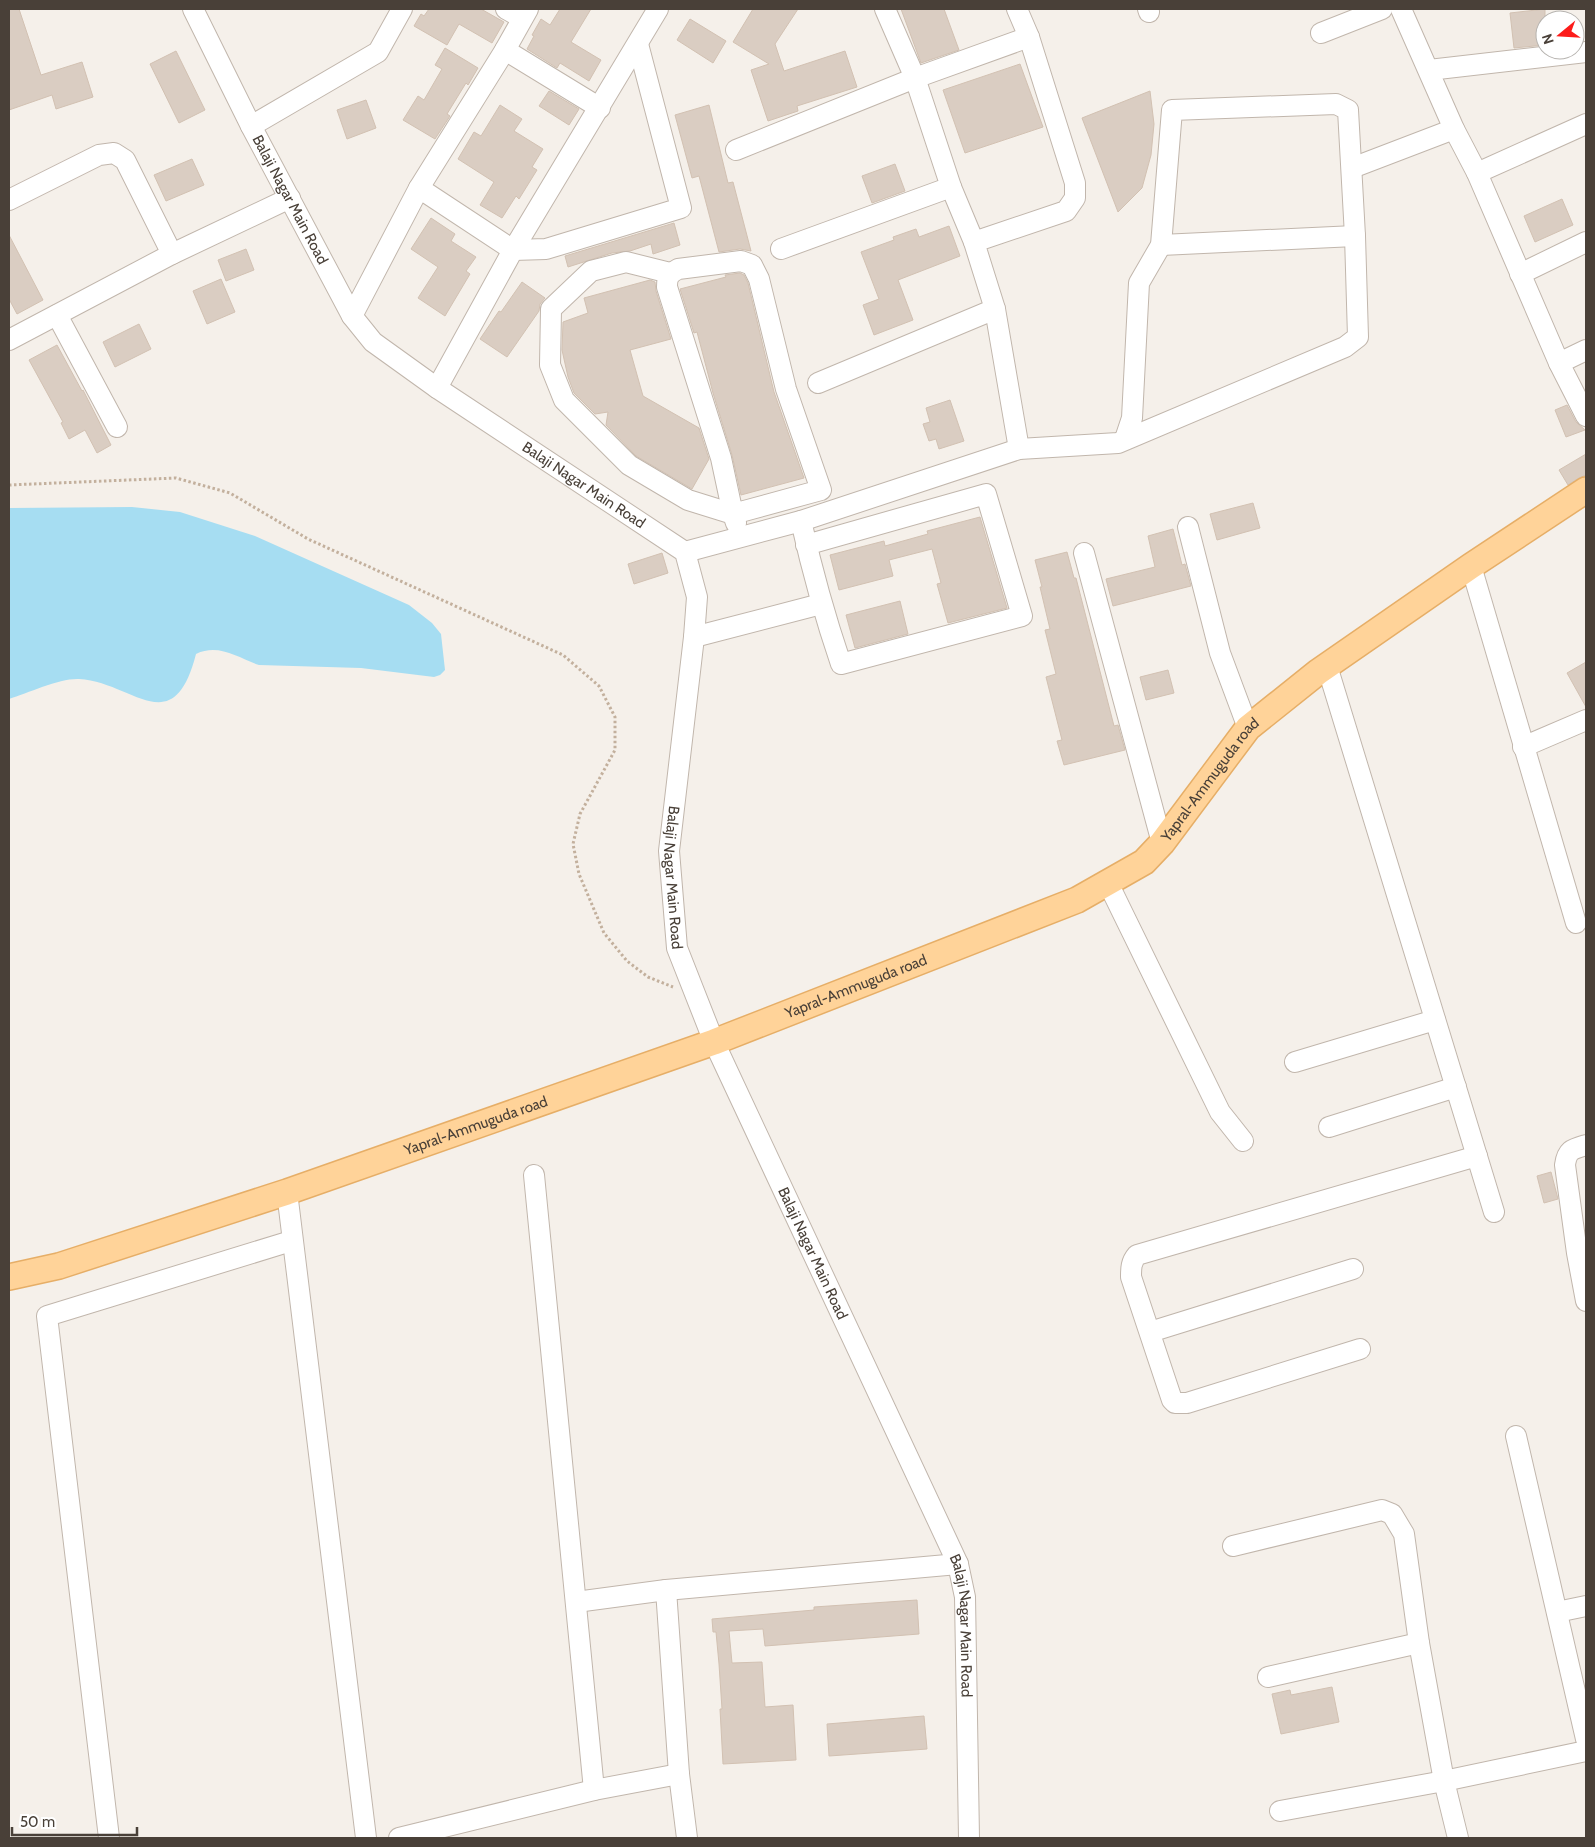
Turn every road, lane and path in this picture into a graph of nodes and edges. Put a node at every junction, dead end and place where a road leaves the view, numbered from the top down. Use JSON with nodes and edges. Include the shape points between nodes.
{"nodes":[{"id":1,"x":193,"y":9,"type":"edge"},
{"id":2,"x":402,"y":9,"type":"edge"},
{"id":3,"x":658,"y":9,"type":"edge"},
{"id":4,"x":885,"y":9,"type":"edge"},
{"id":5,"x":1016,"y":9,"type":"edge"},
{"id":6,"x":1382,"y":9,"type":"edge"},
{"id":7,"x":1401,"y":9,"type":"edge"},
{"id":8,"x":519,"y":12,"type":"edge"},
{"id":9,"x":1321,"y":33,"type":"dead end"},
{"id":10,"x":1029,"y":37,"type":"junction"},
{"id":11,"x":638,"y":44,"type":"junction"},
{"id":12,"x":505,"y":50,"type":"junction"},
{"id":13,"x":1586,"y":52,"type":"edge"},
{"id":14,"x":1429,"y":70,"type":"junction"},
{"id":15,"x":915,"y":78,"type":"junction"},
{"id":16,"x":600,"y":108,"type":"junction"},
{"id":17,"x":1586,"y":124,"type":"edge"},
{"id":18,"x":251,"y":126,"type":"junction"},
{"id":19,"x":1454,"y":130,"type":"junction"},
{"id":20,"x":736,"y":150,"type":"dead end"},
{"id":21,"x":1352,"y":168,"type":"junction"},
{"id":22,"x":1477,"y":173,"type":"junction"},
{"id":23,"x":952,"y":187,"type":"junction"},
{"id":24,"x":419,"y":188,"type":"junction"},
{"id":25,"x":290,"y":198,"type":"junction"},
{"id":26,"x":9,"y":200,"type":"edge"},
{"id":27,"x":1355,"y":236,"type":"junction"},
{"id":28,"x":974,"y":242,"type":"junction"},
{"id":29,"x":1586,"y":242,"type":"edge"},
{"id":30,"x":1162,"y":245,"type":"junction"},
{"id":31,"x":782,"y":249,"type":"dead end"},
{"id":32,"x":513,"y":250,"type":"junction"},
{"id":33,"x":172,"y":254,"type":"junction"},
{"id":34,"x":670,"y":273,"type":"junction"},
{"id":35,"x":1520,"y":274,"type":"junction"},
{"id":36,"x":995,"y":308,"type":"junction"},
{"id":37,"x":57,"y":315,"type":"junction"},
{"id":38,"x":352,"y":316,"type":"junction"},
{"id":39,"x":9,"y":340,"type":"edge"},
{"id":40,"x":1586,"y":350,"type":"edge"},
{"id":41,"x":1559,"y":363,"type":"junction"},
{"id":42,"x":818,"y":383,"type":"dead end"},
{"id":43,"x":437,"y":388,"type":"junction"},
{"id":44,"x":1586,"y":416,"type":"edge"},
{"id":45,"x":117,"y":427,"type":"dead end"},
{"id":46,"x":1126,"y":439,"type":"junction"},
{"id":47,"x":1020,"y":450,"type":"junction"},
{"id":48,"x":9,"y":484,"type":"edge"},
{"id":49,"x":1586,"y":490,"type":"edge"},
{"id":50,"x":734,"y":514,"type":"junction"},
{"id":51,"x":801,"y":521,"type":"junction"},
{"id":52,"x":1188,"y":527,"type":"dead end"},
{"id":53,"x":740,"y":537,"type":"junction"},
{"id":54,"x":806,"y":545,"type":"junction"},
{"id":55,"x":685,"y":552,"type":"junction"},
{"id":56,"x":1084,"y":554,"type":"dead end"},
{"id":57,"x":1471,"y":566,"type":"junction"},
{"id":58,"x":821,"y":604,"type":"junction"},
{"id":59,"x":694,"y":637,"type":"junction"},
{"id":60,"x":1326,"y":666,"type":"junction"},
{"id":61,"x":1586,"y":720,"type":"edge"},
{"id":62,"x":1248,"y":728,"type":"junction"},
{"id":63,"x":1524,"y":747,"type":"junction"},
{"id":64,"x":1162,"y":843,"type":"junction"},
{"id":65,"x":1108,"y":882,"type":"junction"},
{"id":66,"x":1576,"y":923,"type":"dead end"},
{"id":67,"x":696,"y":997,"type":"junction"},
{"id":68,"x":1435,"y":1020,"type":"junction"},
{"id":69,"x":714,"y":1042,"type":"junction"},
{"id":70,"x":1295,"y":1062,"type":"dead end"},
{"id":71,"x":1456,"y":1087,"type":"junction"},
{"id":72,"x":1329,"y":1127,"type":"dead end"},
{"id":73,"x":1243,"y":1141,"type":"dead end"},
{"id":74,"x":1586,"y":1146,"type":"edge"},
{"id":75,"x":1477,"y":1156,"type":"junction"},
{"id":76,"x":534,"y":1175,"type":"dead end"},
{"id":77,"x":288,"y":1192,"type":"junction"},
{"id":78,"x":1494,"y":1212,"type":"dead end"},
{"id":79,"x":291,"y":1242,"type":"dead end"},
{"id":80,"x":1582,"y":1252,"type":"edge"},
{"id":81,"x":1353,"y":1269,"type":"dead end"},
{"id":82,"x":9,"y":1277,"type":"edge"},
{"id":83,"x":1586,"y":1301,"type":"edge"},
{"id":84,"x":1150,"y":1332,"type":"junction"},
{"id":85,"x":1360,"y":1349,"type":"dead end"},
{"id":86,"x":1516,"y":1436,"type":"dead end"},
{"id":87,"x":1234,"y":1546,"type":"dead end"},
{"id":88,"x":958,"y":1564,"type":"junction"},
{"id":89,"x":666,"y":1590,"type":"junction"},
{"id":90,"x":576,"y":1602,"type":"junction"},
{"id":91,"x":1586,"y":1606,"type":"edge"},
{"id":92,"x":1557,"y":1612,"type":"junction"},
{"id":93,"x":1418,"y":1643,"type":"junction"},
{"id":94,"x":1268,"y":1676,"type":"dead end"},
{"id":95,"x":1586,"y":1739,"type":"edge"},
{"id":96,"x":1586,"y":1751,"type":"edge"},
{"id":97,"x":679,"y":1774,"type":"junction"},
{"id":98,"x":1444,"y":1781,"type":"junction"},
{"id":99,"x":594,"y":1790,"type":"junction"},
{"id":100,"x":1280,"y":1811,"type":"dead end"},
{"id":101,"x":108,"y":1838,"type":"edge"},
{"id":102,"x":366,"y":1838,"type":"edge"},
{"id":103,"x":399,"y":1838,"type":"edge"},
{"id":104,"x":688,"y":1838,"type":"edge"},
{"id":105,"x":969,"y":1838,"type":"edge"},
{"id":106,"x":1458,"y":1838,"type":"edge"}],
"edges":[{"from":1,"to":18,"type":"street","name":"Balaji Nagar Main Road"},
{"from":2,"to":18,"type":"street","via":[[378,52]]},
{"from":3,"to":11,"type":"street"},
{"from":4,"to":15,"type":"street"},
{"from":5,"to":10,"type":"street"},
{"from":6,"to":9,"type":"street"},
{"from":7,"to":14,"type":"street"},
{"from":8,"to":12,"type":"street"},
{"from":10,"to":15,"type":"street"},
{"from":10,"to":28,"type":"street","via":[[1075,183],[1075,198],[1066,211]]},
{"from":11,"to":16,"type":"street"},
{"from":11,"to":32,"type":"street","via":[[681,208],[546,249]]},
{"from":12,"to":16,"type":"street"},
{"from":12,"to":24,"type":"street"},
{"from":13,"to":14,"type":"street"},
{"from":14,"to":19,"type":"street"},
{"from":15,"to":20,"type":"street"},
{"from":15,"to":23,"type":"street"},
{"from":16,"to":32,"type":"street"},
{"from":17,"to":22,"type":"street"},
{"from":18,"to":25,"type":"street","name":"Balaji Nagar Main Road"},
{"from":19,"to":21,"type":"street"},
{"from":19,"to":22,"type":"street"},
{"from":21,"to":27,"type":"street"},
{"from":21,"to":30,"type":"street","via":[[1348,110],[1336,104],[1172,110]]},
{"from":22,"to":35,"type":"street"},
{"from":23,"to":28,"type":"street"},
{"from":23,"to":31,"type":"street"},
{"from":24,"to":32,"type":"street"},
{"from":24,"to":38,"type":"street"},
{"from":25,"to":33,"type":"street"},
{"from":25,"to":38,"type":"street","name":"Balaji Nagar Main Road"},
{"from":26,"to":33,"type":"street","via":[[99,155],[114,153],[125,160]]},
{"from":27,"to":30,"type":"street"},
{"from":27,"to":46,"type":"street","via":[[1358,337],[1346,347]]},
{"from":28,"to":36,"type":"street"},
{"from":29,"to":35,"type":"street"},
{"from":30,"to":46,"type":"street","via":[[1139,283],[1132,418]]},
{"from":32,"to":43,"type":"street"},
{"from":33,"to":37,"type":"street"},
{"from":34,"to":50,"type":"street","via":[[666,287],[721,458]]},
{"from":34,"to":50,"type":"street","via":[[678,269],[741,261],[752,265],[759,279],[786,390],[820,490]]},
{"from":34,"to":50,"type":"street","via":[[626,262],[591,271],[551,309],[550,365],[564,400],[629,465],[688,500]]},
{"from":35,"to":41,"type":"street"},
{"from":36,"to":42,"type":"street"},
{"from":36,"to":47,"type":"street"},
{"from":37,"to":39,"type":"street"},
{"from":37,"to":45,"type":"street"},
{"from":38,"to":43,"type":"street","name":"Balaji Nagar Main Road","via":[[373,342]]},
{"from":40,"to":41,"type":"street"},
{"from":41,"to":44,"type":"street"},
{"from":43,"to":55,"type":"street","name":"Balaji Nagar Main Road"},
{"from":46,"to":47,"type":"street","via":[[1118,443]]},
{"from":47,"to":51,"type":"street"},
{"from":48,"to":67,"type":"path","via":[[176,478],[230,492],[308,538],[563,655],[599,686],[615,717],[615,750],[580,814],[573,844],[579,874],[604,933],[627,961],[648,977]]},
{"from":49,"to":57,"type":"main road","name":"Yapral-Ammuguda road"},
{"from":50,"to":53,"type":"street"},
{"from":51,"to":53,"type":"street"},
{"from":51,"to":54,"type":"street"},
{"from":52,"to":62,"type":"street","via":[[1220,653]]},
{"from":53,"to":55,"type":"street"},
{"from":54,"to":58,"type":"street"},
{"from":54,"to":58,"type":"street","via":[[986,494],[1022,616],[842,664]]},
{"from":55,"to":59,"type":"street","name":"Balaji Nagar Main Road","via":[[697,596]]},
{"from":56,"to":64,"type":"street"},
{"from":57,"to":60,"type":"main road","name":"Yapral-Ammuguda road"},
{"from":57,"to":63,"type":"street"},
{"from":58,"to":59,"type":"street"},
{"from":59,"to":67,"type":"street","name":"Balaji Nagar Main Road","via":[[669,851],[677,948]]},
{"from":60,"to":62,"type":"main road","name":"Yapral-Ammuguda road"},
{"from":60,"to":68,"type":"street"},
{"from":61,"to":63,"type":"street"},
{"from":62,"to":64,"type":"main road","name":"Yapral-Ammuguda road"},
{"from":63,"to":66,"type":"street"},
{"from":64,"to":65,"type":"main road","name":"Yapral-Ammuguda road","via":[[1144,862]]},
{"from":65,"to":69,"type":"main road","name":"Yapral-Ammuguda road","via":[[1077,900]]},
{"from":65,"to":73,"type":"street","via":[[1220,1112]]},
{"from":67,"to":69,"type":"street","name":"Balaji Nagar Main Road"},
{"from":68,"to":70,"type":"street"},
{"from":68,"to":71,"type":"street"},
{"from":69,"to":77,"type":"main road","name":"Yapral-Ammuguda road"},
{"from":69,"to":88,"type":"street","name":"Balaji Nagar Main Road"},
{"from":71,"to":72,"type":"street"},
{"from":71,"to":75,"type":"street"},
{"from":74,"to":80,"type":"street","via":[[1573,1149],[1567,1155],[1565,1165]]},
{"from":75,"to":78,"type":"street"},
{"from":75,"to":84,"type":"street","via":[[1137,1255],[1131,1266],[1132,1276]]},
{"from":76,"to":90,"type":"street"},
{"from":77,"to":82,"type":"main road","name":"Yapral-Ammuguda road","via":[[59,1266]]},
{"from":77,"to":102,"type":"street"},
{"from":79,"to":101,"type":"street","via":[[46,1316]]},
{"from":80,"to":83,"type":"street"},
{"from":81,"to":84,"type":"street"},
{"from":84,"to":85,"type":"street","via":[[1172,1400],[1181,1404]]},
{"from":86,"to":92,"type":"street"},
{"from":87,"to":93,"type":"street","via":[[1382,1510],[1392,1514],[1404,1534]]},
{"from":88,"to":89,"type":"street"},
{"from":88,"to":105,"type":"street","name":"Balaji Nagar Main Road","via":[[965,1597]]},
{"from":89,"to":90,"type":"street"},
{"from":89,"to":97,"type":"street"},
{"from":90,"to":99,"type":"street"},
{"from":91,"to":92,"type":"street"},
{"from":92,"to":95,"type":"street"},
{"from":93,"to":94,"type":"street"},
{"from":93,"to":98,"type":"street"},
{"from":96,"to":98,"type":"street"},
{"from":97,"to":99,"type":"street"},
{"from":97,"to":104,"type":"street"},
{"from":98,"to":100,"type":"street"},
{"from":98,"to":106,"type":"street"},
{"from":99,"to":103,"type":"street"}]}
